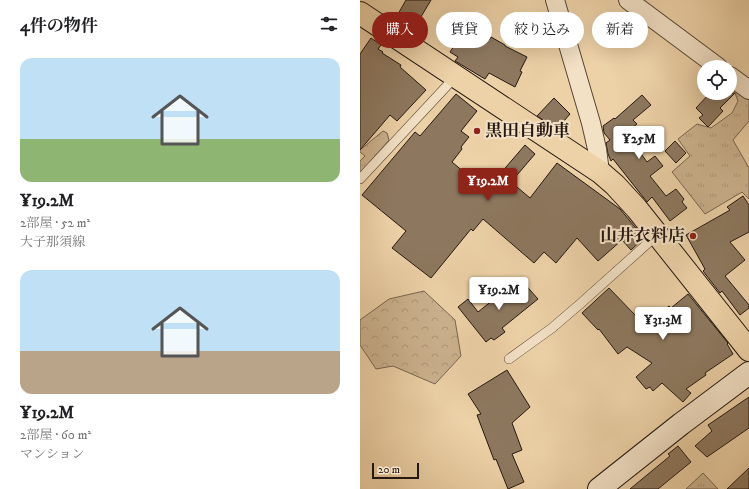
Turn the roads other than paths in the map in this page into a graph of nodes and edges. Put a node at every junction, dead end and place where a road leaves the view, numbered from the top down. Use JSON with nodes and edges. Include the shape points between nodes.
{"nodes":[{"id":1,"x":555,"y":0,"type":"edge"},
{"id":2,"x":628,"y":0,"type":"edge"},
{"id":3,"x":360,"y":13,"type":"edge"},
{"id":4,"x":709,"y":60,"type":"edge"},
{"id":5,"x":456,"y":76,"type":"junction"},
{"id":6,"x":737,"y":81,"type":"edge"},
{"id":7,"x":749,"y":90,"type":"edge"},
{"id":8,"x":600,"y":172,"type":"junction"},
{"id":9,"x":360,"y":179,"type":"edge"},
{"id":10,"x":657,"y":235,"type":"junction"},
{"id":11,"x":749,"y":350,"type":"edge"},
{"id":12,"x":509,"y":359,"type":"dead end"},
{"id":13,"x":749,"y":373,"type":"edge"},
{"id":14,"x":599,"y":489,"type":"edge"}],
"edges":[{"from":1,"to":8,"type":"street","via":[[591,123],[598,150]]},
{"from":2,"to":4,"type":"street"},
{"from":3,"to":5,"type":"main road"},
{"from":5,"to":8,"type":"main road"},
{"from":5,"to":9,"type":"lane"},
{"from":6,"to":7,"type":"street"},
{"from":8,"to":10,"type":"main road","via":[[628,199]]},
{"from":10,"to":11,"type":"main road"},
{"from":10,"to":12,"type":"lane","via":[[552,328]]},
{"from":13,"to":14,"type":"street"}]}
